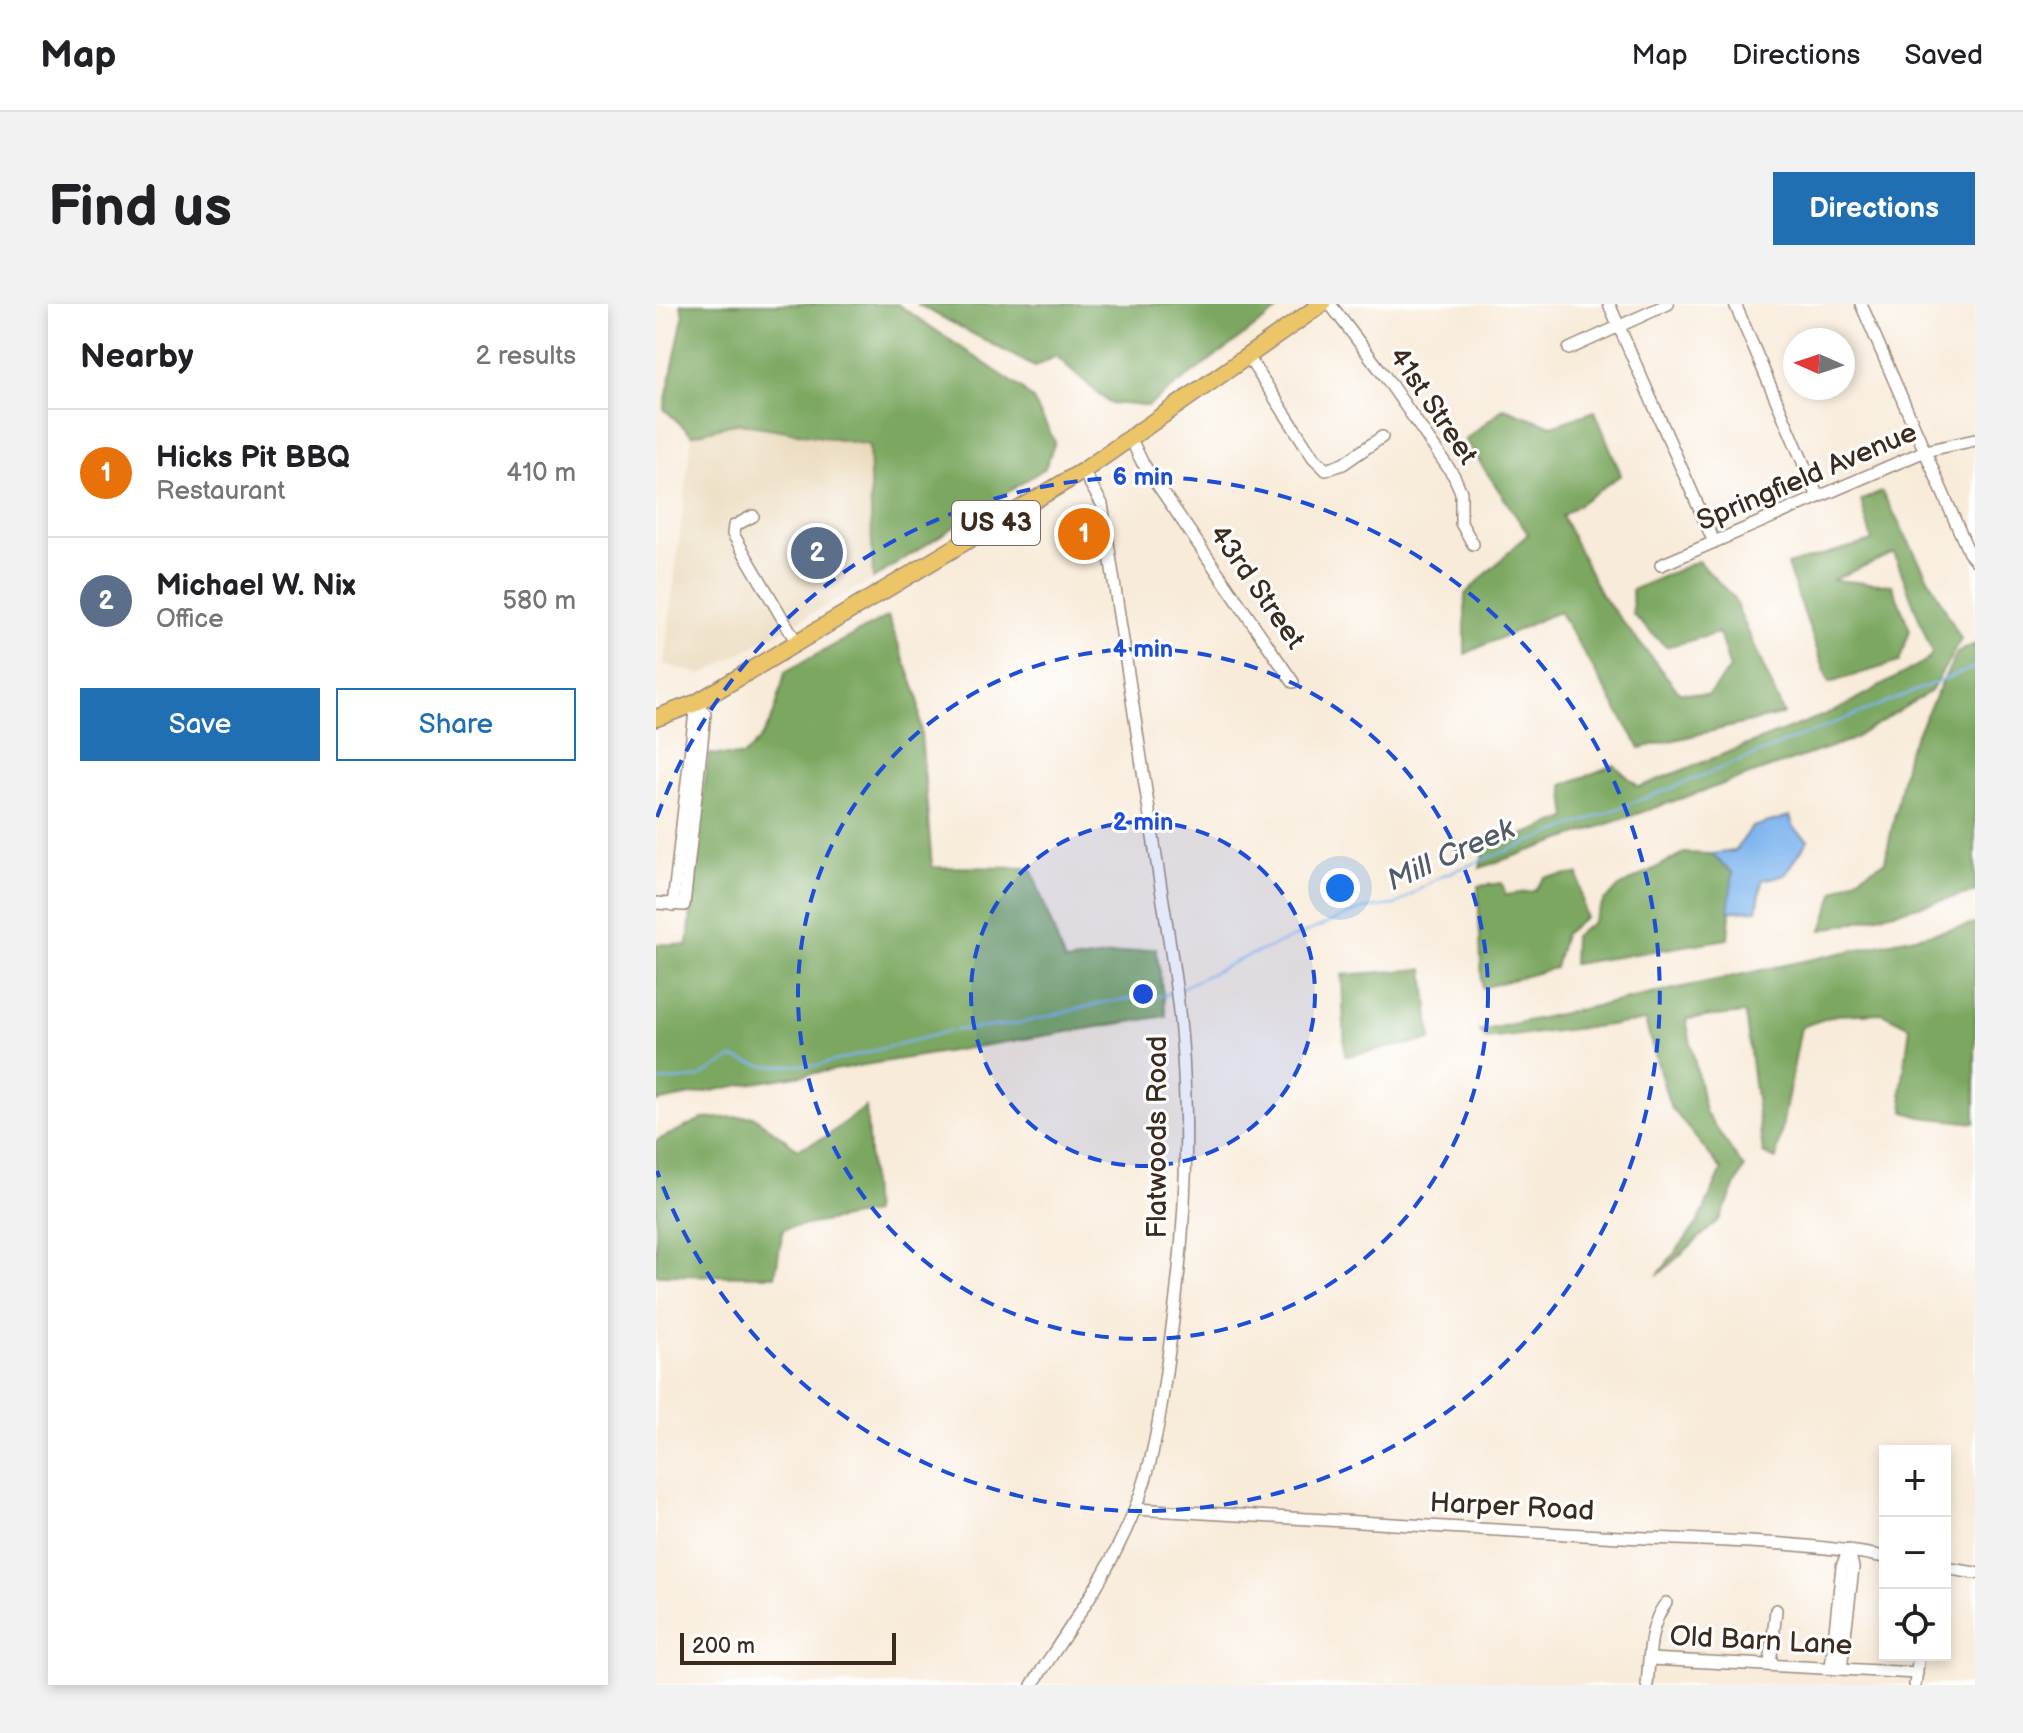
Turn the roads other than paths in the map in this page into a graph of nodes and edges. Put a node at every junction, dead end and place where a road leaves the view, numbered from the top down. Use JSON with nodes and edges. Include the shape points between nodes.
{"nodes":[{"id":1,"x":1322,"y":304,"type":"edge"},
{"id":2,"x":1330,"y":304,"type":"edge"},
{"id":3,"x":1609,"y":304,"type":"edge"},
{"id":4,"x":1668,"y":304,"type":"edge"},
{"id":5,"x":1735,"y":304,"type":"edge"},
{"id":6,"x":1861,"y":304,"type":"edge"},
{"id":7,"x":1619,"y":326,"type":"junction"},
{"id":8,"x":1569,"y":349,"type":"dead end"},
{"id":9,"x":1247,"y":355,"type":"junction"},
{"id":10,"x":1130,"y":437,"type":"junction"},
{"id":11,"x":1382,"y":437,"type":"dead end"},
{"id":12,"x":1975,"y":440,"type":"edge"},
{"id":13,"x":1925,"y":451,"type":"junction"},
{"id":14,"x":1083,"y":471,"type":"junction"},
{"id":15,"x":1818,"y":497,"type":"junction"},
{"id":16,"x":753,"y":516,"type":"dead end"},
{"id":17,"x":1714,"y":542,"type":"junction"},
{"id":18,"x":1473,"y":544,"type":"dead end"},
{"id":19,"x":1975,"y":560,"type":"edge"},
{"id":20,"x":1661,"y":565,"type":"dead end"},
{"id":21,"x":797,"y":643,"type":"junction"},
{"id":22,"x":1293,"y":682,"type":"dead end"},
{"id":23,"x":696,"y":703,"type":"junction"},
{"id":24,"x":656,"y":718,"type":"edge"},
{"id":25,"x":656,"y":903,"type":"edge"},
{"id":26,"x":1135,"y":1509,"type":"junction"},
{"id":27,"x":1849,"y":1550,"type":"junction"},
{"id":28,"x":1879,"y":1556,"type":"edge"},
{"id":29,"x":1951,"y":1569,"type":"edge"},
{"id":30,"x":1975,"y":1573,"type":"edge"},
{"id":31,"x":1666,"y":1603,"type":"dead end"},
{"id":32,"x":1776,"y":1610,"type":"dead end"},
{"id":33,"x":1650,"y":1659,"type":"junction"},
{"id":34,"x":1770,"y":1665,"type":"junction"},
{"id":35,"x":1836,"y":1669,"type":"junction"},
{"id":36,"x":1916,"y":1679,"type":"edge"},
{"id":37,"x":1032,"y":1685,"type":"edge"},
{"id":38,"x":1647,"y":1685,"type":"edge"}],
"edges":[{"from":1,"to":9,"type":"highway","number":"US 43"},
{"from":2,"to":18,"type":"street","name":"41st Street","via":[[1454,476],[1461,492],[1461,523]]},
{"from":3,"to":7,"type":"street"},
{"from":4,"to":7,"type":"street"},
{"from":5,"to":15,"type":"street"},
{"from":6,"to":13,"type":"street"},
{"from":7,"to":8,"type":"street"},
{"from":7,"to":17,"type":"street"},
{"from":9,"to":10,"type":"highway","number":"US 43"},
{"from":9,"to":11,"type":"street","via":[[1326,470]]},
{"from":10,"to":14,"type":"highway","number":"US 43"},
{"from":10,"to":22,"type":"street","name":"43rd Street"},
{"from":12,"to":13,"type":"street","name":"Springfield Avenue"},
{"from":13,"to":15,"type":"street","name":"Springfield Avenue"},
{"from":13,"to":19,"type":"street"},
{"from":14,"to":21,"type":"highway","number":"US 43"},
{"from":14,"to":26,"type":"street","name":"Flatwoods Road","via":[[1102,504],[1183,1051],[1183,1242],[1158,1425]]},
{"from":15,"to":17,"type":"street","name":"Springfield Avenue"},
{"from":16,"to":21,"type":"street","via":[[734,526],[733,534]]},
{"from":17,"to":20,"type":"street","name":"Springfield Avenue"},
{"from":21,"to":23,"type":"highway","number":"US 43"},
{"from":23,"to":24,"type":"highway","number":"US 43"},
{"from":23,"to":25,"type":"street","via":[[705,714],[684,905]]},
{"from":26,"to":27,"type":"street","name":"Harper Road","via":[[1782,1542]]},
{"from":26,"to":37,"type":"street","name":"Flatwoods Road","via":[[1112,1559]]},
{"from":27,"to":28,"type":"street","name":"Harper Road"},
{"from":27,"to":35,"type":"street","via":[[1853,1568],[1842,1609]]},
{"from":29,"to":30,"type":"street"},
{"from":31,"to":33,"type":"street","via":[[1657,1615]]},
{"from":32,"to":34,"type":"street"},
{"from":33,"to":34,"type":"street","name":"Old Barn Lane"},
{"from":33,"to":38,"type":"street"},
{"from":34,"to":35,"type":"street","name":"Old Barn Lane"},
{"from":35,"to":36,"type":"street","name":"Old Barn Lane"}]}
